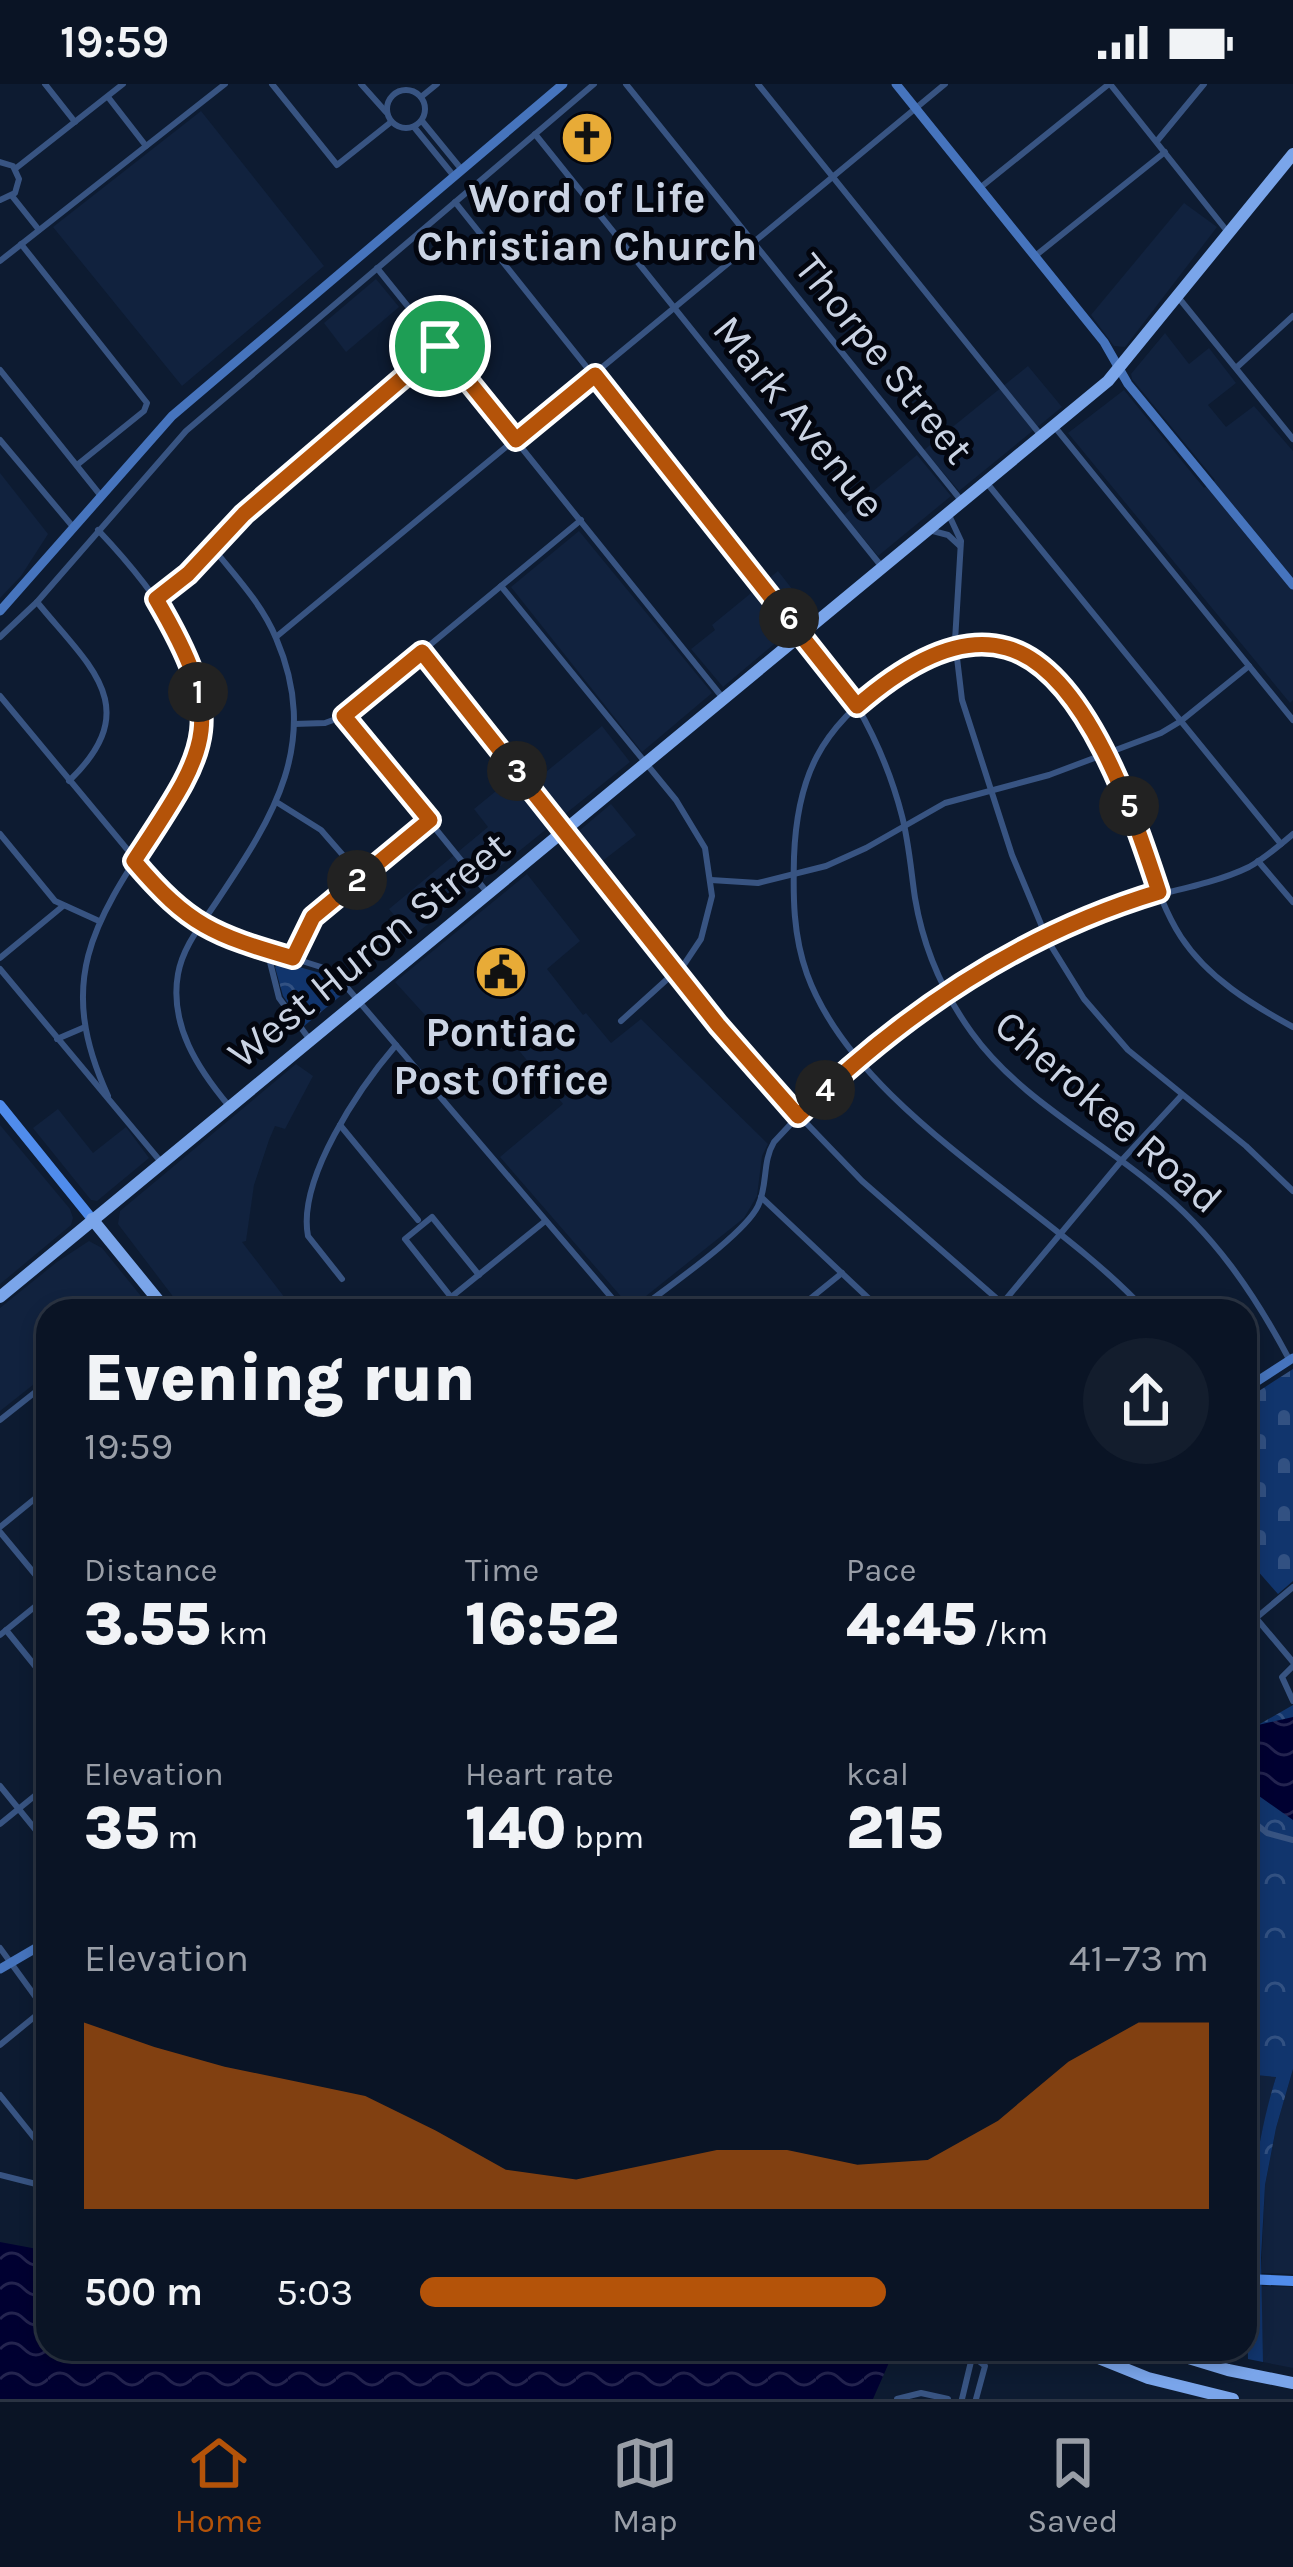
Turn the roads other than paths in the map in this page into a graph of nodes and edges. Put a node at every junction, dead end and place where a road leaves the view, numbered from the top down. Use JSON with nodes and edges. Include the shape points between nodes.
{"nodes":[{"id":1,"x":123,"y":84,"type":"edge"},
{"id":2,"x":225,"y":84,"type":"edge"},
{"id":3,"x":272,"y":84,"type":"edge"},
{"id":4,"x":361,"y":84,"type":"edge"},
{"id":5,"x":437,"y":84,"type":"edge"},
{"id":6,"x":563,"y":84,"type":"edge"},
{"id":7,"x":594,"y":84,"type":"edge"},
{"id":8,"x":626,"y":84,"type":"edge"},
{"id":9,"x":758,"y":84,"type":"edge"},
{"id":10,"x":896,"y":84,"type":"edge"},
{"id":11,"x":945,"y":84,"type":"edge"},
{"id":12,"x":1110,"y":84,"type":"edge"},
{"id":13,"x":1204,"y":84,"type":"edge"},
{"id":14,"x":46,"y":85,"type":"edge"},
{"id":15,"x":415,"y":91,"type":"edge"},
{"id":16,"x":107,"y":96,"type":"junction"},
{"id":17,"x":916,"y":109,"type":"junction"},
{"id":18,"x":386,"y":112,"type":"junction"},
{"id":19,"x":75,"y":122,"type":"junction"},
{"id":20,"x":391,"y":122,"type":"junction"},
{"id":21,"x":418,"y":123,"type":"junction"},
{"id":22,"x":535,"y":134,"type":"junction"},
{"id":23,"x":1156,"y":142,"type":"junction"},
{"id":24,"x":146,"y":146,"type":"junction"},
{"id":25,"x":1165,"y":152,"type":"junction"},
{"id":26,"x":1293,"y":154,"type":"edge"},
{"id":27,"x":0,"y":162,"type":"edge"},
{"id":28,"x":15,"y":169,"type":"junction"},
{"id":29,"x":458,"y":173,"type":"junction"},
{"id":30,"x":834,"y":178,"type":"junction"},
{"id":31,"x":980,"y":188,"type":"junction"},
{"id":32,"x":12,"y":196,"type":"junction"},
{"id":33,"x":0,"y":200,"type":"edge"},
{"id":34,"x":455,"y":202,"type":"junction"},
{"id":35,"x":39,"y":230,"type":"junction"},
{"id":36,"x":1229,"y":233,"type":"junction"},
{"id":37,"x":21,"y":244,"type":"junction"},
{"id":38,"x":755,"y":244,"type":"junction"},
{"id":39,"x":1034,"y":256,"type":"junction"},
{"id":40,"x":0,"y":261,"type":"edge"},
{"id":41,"x":377,"y":268,"type":"junction"},
{"id":42,"x":1178,"y":298,"type":"junction"},
{"id":43,"x":675,"y":309,"type":"junction"},
{"id":44,"x":1293,"y":316,"type":"edge"},
{"id":45,"x":257,"y":343,"type":"junction"},
{"id":46,"x":440,"y":346,"type":"junction"},
{"id":47,"x":270,"y":358,"type":"junction"},
{"id":48,"x":1236,"y":368,"type":"junction"},
{"id":49,"x":1120,"y":369,"type":"junction"},
{"id":50,"x":0,"y":370,"type":"edge"},
{"id":51,"x":595,"y":375,"type":"junction"},
{"id":52,"x":1054,"y":426,"type":"junction"},
{"id":53,"x":1042,"y":436,"type":"junction"},
{"id":54,"x":1293,"y":439,"type":"edge"},
{"id":55,"x":0,"y":440,"type":"edge"},
{"id":56,"x":516,"y":440,"type":"junction"},
{"id":57,"x":77,"y":466,"type":"junction"},
{"id":58,"x":986,"y":482,"type":"junction"},
{"id":59,"x":101,"y":496,"type":"junction"},
{"id":60,"x":962,"y":502,"type":"junction"},
{"id":61,"x":948,"y":513,"type":"junction"},
{"id":62,"x":580,"y":520,"type":"junction"},
{"id":63,"x":74,"y":528,"type":"junction"},
{"id":64,"x":98,"y":530,"type":"junction"},
{"id":65,"x":928,"y":530,"type":"junction"},
{"id":66,"x":960,"y":546,"type":"junction"},
{"id":67,"x":213,"y":548,"type":"junction"},
{"id":68,"x":883,"y":568,"type":"junction"},
{"id":69,"x":1293,"y":585,"type":"edge"},
{"id":70,"x":501,"y":586,"type":"junction"},
{"id":71,"x":156,"y":599,"type":"junction"},
{"id":72,"x":37,"y":602,"type":"junction"},
{"id":73,"x":0,"y":611,"type":"edge"},
{"id":74,"x":802,"y":634,"type":"junction"},
{"id":75,"x":0,"y":637,"type":"edge"},
{"id":76,"x":276,"y":638,"type":"junction"},
{"id":77,"x":956,"y":649,"type":"junction"},
{"id":78,"x":422,"y":652,"type":"junction"},
{"id":79,"x":1249,"y":666,"type":"junction"},
{"id":80,"x":0,"y":696,"type":"edge"},
{"id":81,"x":724,"y":700,"type":"junction"},
{"id":82,"x":857,"y":706,"type":"junction"},
{"id":83,"x":344,"y":716,"type":"junction"},
{"id":84,"x":1293,"y":720,"type":"edge"},
{"id":85,"x":1181,"y":721,"type":"junction"},
{"id":86,"x":294,"y":724,"type":"junction"},
{"id":87,"x":1106,"y":754,"type":"junction"},
{"id":88,"x":645,"y":764,"type":"junction"},
{"id":89,"x":69,"y":781,"type":"junction"},
{"id":90,"x":988,"y":791,"type":"junction"},
{"id":91,"x":278,"y":803,"type":"junction"},
{"id":92,"x":430,"y":820,"type":"junction"},
{"id":93,"x":904,"y":826,"type":"junction"},
{"id":94,"x":565,"y":830,"type":"junction"},
{"id":95,"x":0,"y":834,"type":"edge"},
{"id":96,"x":1293,"y":834,"type":"edge"},
{"id":97,"x":1281,"y":844,"type":"junction"},
{"id":98,"x":134,"y":861,"type":"junction"},
{"id":99,"x":1258,"y":861,"type":"junction"},
{"id":100,"x":794,"y":875,"type":"junction"},
{"id":101,"x":362,"y":877,"type":"junction"},
{"id":102,"x":712,"y":880,"type":"junction"},
{"id":103,"x":1159,"y":892,"type":"junction"},
{"id":104,"x":488,"y":894,"type":"junction"},
{"id":105,"x":1293,"y":902,"type":"edge"},
{"id":106,"x":63,"y":906,"type":"junction"},
{"id":107,"x":99,"y":921,"type":"junction"},
{"id":108,"x":201,"y":926,"type":"junction"},
{"id":109,"x":1045,"y":935,"type":"junction"},
{"id":110,"x":267,"y":950,"type":"junction"},
{"id":111,"x":0,"y":958,"type":"edge"},
{"id":112,"x":293,"y":958,"type":"junction"},
{"id":113,"x":0,"y":969,"type":"edge"},
{"id":114,"x":675,"y":971,"type":"junction"},
{"id":115,"x":947,"y":992,"type":"junction"},
{"id":116,"x":358,"y":1000,"type":"junction"},
{"id":117,"x":622,"y":1022,"type":"dead end"},
{"id":118,"x":85,"y":1027,"type":"junction"},
{"id":119,"x":1293,"y":1028,"type":"edge"},
{"id":120,"x":57,"y":1039,"type":"junction"},
{"id":121,"x":310,"y":1040,"type":"junction"},
{"id":122,"x":396,"y":1046,"type":"junction"},
{"id":123,"x":860,"y":1059,"type":"junction"},
{"id":124,"x":1182,"y":1095,"type":"junction"},
{"id":125,"x":109,"y":1096,"type":"junction"},
{"id":126,"x":0,"y":1106,"type":"edge"},
{"id":127,"x":230,"y":1106,"type":"junction"},
{"id":128,"x":798,"y":1116,"type":"junction"},
{"id":129,"x":340,"y":1125,"type":"junction"},
{"id":130,"x":1121,"y":1160,"type":"junction"},
{"id":131,"x":161,"y":1162,"type":"junction"},
{"id":132,"x":1293,"y":1191,"type":"edge"},
{"id":133,"x":761,"y":1197,"type":"junction"},
{"id":134,"x":92,"y":1219,"type":"junction"},
{"id":135,"x":418,"y":1220,"type":"dead end"},
{"id":136,"x":544,"y":1222,"type":"junction"},
{"id":137,"x":1060,"y":1234,"type":"junction"},
{"id":138,"x":842,"y":1273,"type":"junction"},
{"id":139,"x":479,"y":1274,"type":"junction"},
{"id":140,"x":342,"y":1279,"type":"dead end"},
{"id":141,"x":154,"y":1295,"type":"junction"},
{"id":142,"x":0,"y":1297,"type":"edge"},
{"id":143,"x":451,"y":1297,"type":"junction"},
{"id":144,"x":150,"y":1299,"type":"edge"},
{"id":145,"x":157,"y":1299,"type":"edge"},
{"id":146,"x":449,"y":1299,"type":"edge"},
{"id":147,"x":612,"y":1299,"type":"edge"},
{"id":148,"x":653,"y":1299,"type":"edge"},
{"id":149,"x":810,"y":1299,"type":"edge"},
{"id":150,"x":869,"y":1299,"type":"edge"},
{"id":151,"x":990,"y":1299,"type":"edge"},
{"id":152,"x":1006,"y":1299,"type":"edge"},
{"id":153,"x":1133,"y":1299,"type":"edge"},
{"id":154,"x":1255,"y":1299,"type":"edge"},
{"id":155,"x":1257,"y":1301,"type":"edge"},
{"id":156,"x":1291,"y":1359,"type":"edge"},
{"id":157,"x":1257,"y":1381,"type":"edge"},
{"id":158,"x":36,"y":1392,"type":"edge"},
{"id":159,"x":0,"y":1420,"type":"edge"},
{"id":160,"x":36,"y":1498,"type":"edge"},
{"id":161,"x":0,"y":1529,"type":"edge"},
{"id":162,"x":36,"y":1577,"type":"edge"},
{"id":163,"x":1293,"y":1587,"type":"edge"},
{"id":164,"x":36,"y":1603,"type":"edge"},
{"id":165,"x":1257,"y":1617,"type":"edge"},
{"id":166,"x":1257,"y":1619,"type":"edge"},
{"id":167,"x":3,"y":1632,"type":"edge"},
{"id":168,"x":1293,"y":1664,"type":"edge"},
{"id":169,"x":36,"y":1669,"type":"edge"},
{"id":170,"x":1293,"y":1701,"type":"edge"},
{"id":171,"x":0,"y":1786,"type":"edge"},
{"id":172,"x":36,"y":1795,"type":"edge"},
{"id":173,"x":18,"y":1809,"type":"junction"},
{"id":174,"x":0,"y":1824,"type":"edge"},
{"id":175,"x":1257,"y":1825,"type":"edge"},
{"id":176,"x":36,"y":1831,"type":"edge"},
{"id":177,"x":1293,"y":1840,"type":"edge"},
{"id":178,"x":0,"y":1948,"type":"edge"},
{"id":179,"x":36,"y":1948,"type":"edge"},
{"id":180,"x":5,"y":1966,"type":"edge"},
{"id":181,"x":36,"y":2001,"type":"edge"},
{"id":182,"x":36,"y":2019,"type":"edge"},
{"id":183,"x":0,"y":2045,"type":"edge"},
{"id":184,"x":0,"y":2095,"type":"edge"},
{"id":185,"x":36,"y":2140,"type":"edge"},
{"id":186,"x":0,"y":2175,"type":"edge"},
{"id":187,"x":36,"y":2184,"type":"edge"},
{"id":188,"x":1257,"y":2280,"type":"edge"},
{"id":189,"x":1293,"y":2281,"type":"edge"},
{"id":190,"x":972,"y":2361,"type":"edge"},
{"id":191,"x":980,"y":2361,"type":"edge"},
{"id":192,"x":1105,"y":2361,"type":"edge"},
{"id":193,"x":1198,"y":2361,"type":"edge"},
{"id":194,"x":1293,"y":2383,"type":"edge"},
{"id":195,"x":1199,"y":2395,"type":"edge"},
{"id":196,"x":897,"y":2399,"type":"edge"},
{"id":197,"x":948,"y":2399,"type":"edge"},
{"id":198,"x":962,"y":2399,"type":"edge"},
{"id":199,"x":976,"y":2399,"type":"edge"},
{"id":200,"x":1233,"y":2399,"type":"edge"}],
"edges":[{"from":1,"to":16,"type":"street"},
{"from":2,"to":24,"type":"street"},
{"from":3,"to":20,"type":"street","via":[[338,165]]},
{"from":4,"to":18,"type":"street"},
{"from":5,"to":15,"type":"street"},
{"from":6,"to":29,"type":"main road"},
{"from":7,"to":22,"type":"street"},
{"from":8,"to":38,"type":"street","name":"Thorpe Street"},
{"from":9,"to":30,"type":"street"},
{"from":10,"to":17,"type":"main road"},
{"from":11,"to":17,"type":"street"},
{"from":12,"to":23,"type":"street"},
{"from":12,"to":31,"type":"street"},
{"from":13,"to":23,"type":"street"},
{"from":14,"to":19,"type":"street"},
{"from":15,"to":18,"type":"street","via":[[394,93]]},
{"from":15,"to":21,"type":"street","via":[[425,107]]},
{"from":16,"to":19,"type":"street"},
{"from":16,"to":24,"type":"street"},
{"from":17,"to":30,"type":"street"},
{"from":17,"to":31,"type":"main road"},
{"from":18,"to":20,"type":"street"},
{"from":19,"to":28,"type":"street"},
{"from":20,"to":21,"type":"street"},
{"from":21,"to":29,"type":"street"},
{"from":22,"to":34,"type":"street"},
{"from":22,"to":43,"type":"street","name":"Mark Avenue"},
{"from":23,"to":25,"type":"street"},
{"from":24,"to":35,"type":"street"},
{"from":25,"to":36,"type":"street"},
{"from":25,"to":39,"type":"street"},
{"from":26,"to":36,"type":"highway","name":"West Huron Street"},
{"from":27,"to":28,"type":"street"},
{"from":28,"to":32,"type":"street"},
{"from":29,"to":45,"type":"main road"},
{"from":30,"to":38,"type":"street"},
{"from":30,"to":53,"type":"street"},
{"from":31,"to":39,"type":"main road"},
{"from":32,"to":33,"type":"street"},
{"from":32,"to":35,"type":"street"},
{"from":34,"to":41,"type":"street"},
{"from":34,"to":51,"type":"street","name":"Cherokee Road"},
{"from":35,"to":37,"type":"street"},
{"from":36,"to":42,"type":"highway","name":"West Huron Street"},
{"from":37,"to":40,"type":"street"},
{"from":37,"to":57,"type":"street","via":[[147,404]]},
{"from":38,"to":43,"type":"street"},
{"from":38,"to":60,"type":"street","name":"Thorpe Street"},
{"from":39,"to":49,"type":"main road"},
{"from":41,"to":46,"type":"street"},
{"from":41,"to":47,"type":"street"},
{"from":42,"to":48,"type":"street"},
{"from":42,"to":49,"type":"highway","name":"West Huron Street"},
{"from":43,"to":51,"type":"street"},
{"from":43,"to":68,"type":"street","name":"Mark Avenue"},
{"from":44,"to":48,"type":"street"},
{"from":45,"to":47,"type":"street"},
{"from":45,"to":59,"type":"main road","via":[[164,424]]},
{"from":46,"to":56,"type":"street"},
{"from":46,"to":67,"type":"street"},
{"from":47,"to":64,"type":"street","via":[[186,431]]},
{"from":48,"to":54,"type":"street"},
{"from":49,"to":52,"type":"highway","name":"West Huron Street"},
{"from":49,"to":69,"type":"main road"},
{"from":50,"to":57,"type":"street"},
{"from":51,"to":56,"type":"street"},
{"from":51,"to":74,"type":"street","name":"Cherokee Road"},
{"from":52,"to":53,"type":"highway","name":"West Huron Street"},
{"from":52,"to":79,"type":"street"},
{"from":53,"to":58,"type":"highway","name":"West Huron Street"},
{"from":55,"to":63,"type":"street"},
{"from":56,"to":62,"type":"street"},
{"from":56,"to":76,"type":"street"},
{"from":57,"to":59,"type":"street"},
{"from":58,"to":60,"type":"highway","name":"West Huron Street"},
{"from":58,"to":85,"type":"street"},
{"from":59,"to":63,"type":"main road"},
{"from":60,"to":61,"type":"highway","name":"West Huron Street"},
{"from":61,"to":65,"type":"highway","name":"West Huron Street"},
{"from":61,"to":66,"type":"street"},
{"from":62,"to":70,"type":"street"},
{"from":62,"to":81,"type":"street"},
{"from":63,"to":73,"type":"main road"},
{"from":64,"to":71,"type":"street"},
{"from":64,"to":72,"type":"street"},
{"from":65,"to":66,"type":"street"},
{"from":65,"to":68,"type":"highway","name":"West Huron Street"},
{"from":66,"to":77,"type":"street"},
{"from":67,"to":71,"type":"street"},
{"from":67,"to":76,"type":"street"},
{"from":68,"to":74,"type":"highway","name":"West Huron Street"},
{"from":70,"to":78,"type":"street"},
{"from":70,"to":88,"type":"street"},
{"from":71,"to":98,"type":"street","via":[[197,689],[201,739],[190,776]]},
{"from":72,"to":75,"type":"street"},
{"from":72,"to":89,"type":"street","via":[[94,672],[106,703],[98,749]]},
{"from":74,"to":81,"type":"highway","name":"West Huron Street"},
{"from":74,"to":82,"type":"street","name":"Cherokee Road"},
{"from":76,"to":86,"type":"street"},
{"from":77,"to":82,"type":"street","via":[[902,672]]},
{"from":77,"to":87,"type":"street","via":[[998,646],[1031,660]]},
{"from":77,"to":90,"type":"street"},
{"from":78,"to":83,"type":"street"},
{"from":78,"to":94,"type":"street"},
{"from":79,"to":84,"type":"street"},
{"from":79,"to":85,"type":"street"},
{"from":80,"to":89,"type":"street"},
{"from":81,"to":88,"type":"highway","name":"West Huron Street"},
{"from":82,"to":93,"type":"street","name":"Cherokee Road","via":[[885,761]]},
{"from":82,"to":100,"type":"street","via":[[822,745],[805,781]]},
{"from":83,"to":86,"type":"street"},
{"from":83,"to":92,"type":"street"},
{"from":85,"to":87,"type":"street"},
{"from":85,"to":97,"type":"street"},
{"from":86,"to":91,"type":"street"},
{"from":87,"to":90,"type":"street"},
{"from":87,"to":103,"type":"street"},
{"from":88,"to":94,"type":"highway","name":"West Huron Street"},
{"from":88,"to":102,"type":"street","via":[[695,827]]},
{"from":89,"to":98,"type":"street"},
{"from":90,"to":93,"type":"street"},
{"from":90,"to":109,"type":"street"},
{"from":91,"to":101,"type":"street","via":[[321,830]]},
{"from":91,"to":108,"type":"street"},
{"from":92,"to":101,"type":"street"},
{"from":92,"to":104,"type":"street"},
{"from":93,"to":100,"type":"street"},
{"from":93,"to":115,"type":"street","name":"Cherokee Road","via":[[920,922]]},
{"from":94,"to":104,"type":"highway","name":"West Huron Street"},
{"from":94,"to":114,"type":"street"},
{"from":95,"to":106,"type":"street"},
{"from":96,"to":97,"type":"street"},
{"from":97,"to":99,"type":"street"},
{"from":98,"to":107,"type":"street"},
{"from":98,"to":108,"type":"street"},
{"from":99,"to":103,"type":"street"},
{"from":99,"to":105,"type":"street"},
{"from":100,"to":102,"type":"street"},
{"from":100,"to":123,"type":"street","via":[[794,921],[808,977]]},
{"from":101,"to":112,"type":"street","via":[[308,922]]},
{"from":102,"to":114,"type":"street","via":[[706,930]]},
{"from":103,"to":109,"type":"street"},
{"from":103,"to":119,"type":"street","via":[[1202,963]]},
{"from":104,"to":116,"type":"highway","name":"West Huron Street"},
{"from":106,"to":107,"type":"street"},
{"from":106,"to":111,"type":"street"},
{"from":107,"to":118,"type":"street","via":[[86,966]]},
{"from":108,"to":110,"type":"street"},
{"from":108,"to":127,"type":"street","via":[[179,970],[179,1013],[193,1057]]},
{"from":109,"to":115,"type":"street"},
{"from":109,"to":124,"type":"street","via":[[1100,1019]]},
{"from":110,"to":112,"type":"street"},
{"from":110,"to":121,"type":"street","via":[[280,998]]},
{"from":112,"to":116,"type":"street","via":[[332,973]]},
{"from":113,"to":120,"type":"street"},
{"from":114,"to":117,"type":"street"},
{"from":114,"to":128,"type":"street"},
{"from":115,"to":123,"type":"street"},
{"from":115,"to":130,"type":"street","name":"Cherokee Road","via":[[1007,1072]]},
{"from":116,"to":121,"type":"highway","name":"West Huron Street"},
{"from":116,"to":122,"type":"street"},
{"from":118,"to":120,"type":"street"},
{"from":118,"to":125,"type":"street"},
{"from":120,"to":125,"type":"street"},
{"from":121,"to":127,"type":"highway","name":"West Huron Street"},
{"from":122,"to":129,"type":"street"},
{"from":122,"to":136,"type":"street"},
{"from":123,"to":128,"type":"street"},
{"from":123,"to":137,"type":"street","via":[[951,1147]]},
{"from":124,"to":130,"type":"street"},
{"from":124,"to":132,"type":"street"},
{"from":125,"to":131,"type":"street"},
{"from":126,"to":134,"type":"main road"},
{"from":127,"to":131,"type":"highway","name":"West Huron Street"},
{"from":128,"to":133,"type":"street","via":[[770,1149]]},
{"from":128,"to":151,"type":"street"},
{"from":129,"to":135,"type":"street"},
{"from":129,"to":140,"type":"street","via":[[306,1231]]},
{"from":130,"to":137,"type":"street"},
{"from":130,"to":154,"type":"street","name":"Cherokee Road","via":[[1180,1208]]},
{"from":131,"to":134,"type":"highway","name":"West Huron Street"},
{"from":133,"to":138,"type":"street"},
{"from":133,"to":148,"type":"street","via":[[746,1222]]},
{"from":134,"to":141,"type":"highway"},
{"from":134,"to":142,"type":"highway","name":"West Huron Street"},
{"from":136,"to":139,"type":"street"},
{"from":136,"to":147,"type":"street"},
{"from":137,"to":152,"type":"street"},
{"from":137,"to":153,"type":"street"},
{"from":138,"to":149,"type":"street"},
{"from":138,"to":150,"type":"street"},
{"from":139,"to":143,"type":"street"},
{"from":139,"to":143,"type":"street","via":[[432,1216],[404,1239]]},
{"from":141,"to":144,"type":"street"},
{"from":141,"to":145,"type":"highway"},
{"from":143,"to":146,"type":"street"},
{"from":155,"to":156,"type":"street","name":"Cherokee Road"},
{"from":156,"to":157,"type":"main road"},
{"from":158,"to":159,"type":"street"},
{"from":160,"to":161,"type":"street"},
{"from":161,"to":162,"type":"street"},
{"from":163,"to":165,"type":"street"},
{"from":164,"to":167,"type":"street"},
{"from":166,"to":168,"type":"street"},
{"from":167,"to":169,"type":"street"},
{"from":168,"to":170,"type":"street","via":[[1282,1676]]},
{"from":171,"to":173,"type":"street"},
{"from":172,"to":173,"type":"street"},
{"from":173,"to":174,"type":"street"},
{"from":173,"to":176,"type":"street"},
{"from":175,"to":177,"type":"street"},
{"from":178,"to":180,"type":"street"},
{"from":179,"to":180,"type":"main road"},
{"from":180,"to":181,"type":"street"},
{"from":182,"to":183,"type":"street"},
{"from":184,"to":185,"type":"street"},
{"from":186,"to":187,"type":"street"},
{"from":188,"to":189,"type":"main road"},
{"from":190,"to":198,"type":"street"},
{"from":191,"to":199,"type":"street"},
{"from":192,"to":195,"type":"highway"},
{"from":193,"to":194,"type":"highway"},
{"from":195,"to":200,"type":"highway"},
{"from":196,"to":197,"type":"street","via":[[921,2392]]}]}
